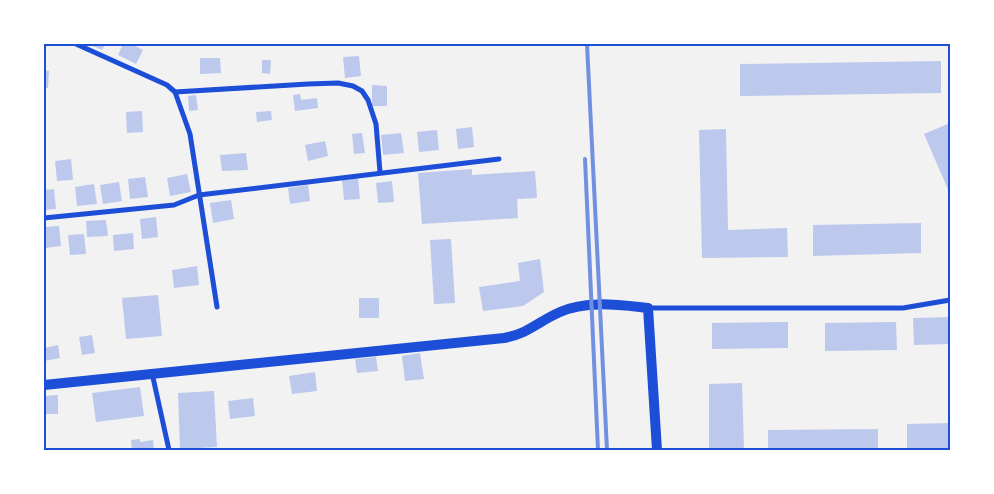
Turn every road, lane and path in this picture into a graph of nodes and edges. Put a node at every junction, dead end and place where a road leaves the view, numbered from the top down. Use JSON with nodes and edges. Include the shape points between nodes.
{"nodes":[{"id":1,"x":76,"y":44,"type":"edge"},
{"id":2,"x":175,"y":92,"type":"junction"},
{"id":3,"x":499,"y":159,"type":"dead end"},
{"id":4,"x":380,"y":172,"type":"junction"},
{"id":5,"x":199,"y":195,"type":"junction"},
{"id":6,"x":44,"y":218,"type":"edge"},
{"id":7,"x":950,"y":300,"type":"edge"},
{"id":8,"x":217,"y":307,"type":"dead end"},
{"id":9,"x":648,"y":308,"type":"junction"},
{"id":10,"x":152,"y":373,"type":"junction"},
{"id":11,"x":44,"y":385,"type":"edge"},
{"id":12,"x":170,"y":450,"type":"edge"},
{"id":13,"x":658,"y":450,"type":"edge"}],
"edges":[{"from":1,"to":2,"type":"street","via":[[167,84]]},
{"from":2,"to":4,"type":"street","via":[[308,84],[353,86],[368,100],[376,124]]},
{"from":2,"to":5,"type":"street","via":[[190,134]]},
{"from":3,"to":4,"type":"street"},
{"from":4,"to":5,"type":"street"},
{"from":5,"to":6,"type":"street","via":[[174,206]]},
{"from":5,"to":8,"type":"street"},
{"from":7,"to":9,"type":"street","via":[[903,308]]},
{"from":9,"to":10,"type":"main road","via":[[576,306],[559,312],[527,332],[504,338]]},
{"from":9,"to":13,"type":"main road"},
{"from":10,"to":11,"type":"main road"},
{"from":10,"to":12,"type":"street"}]}
